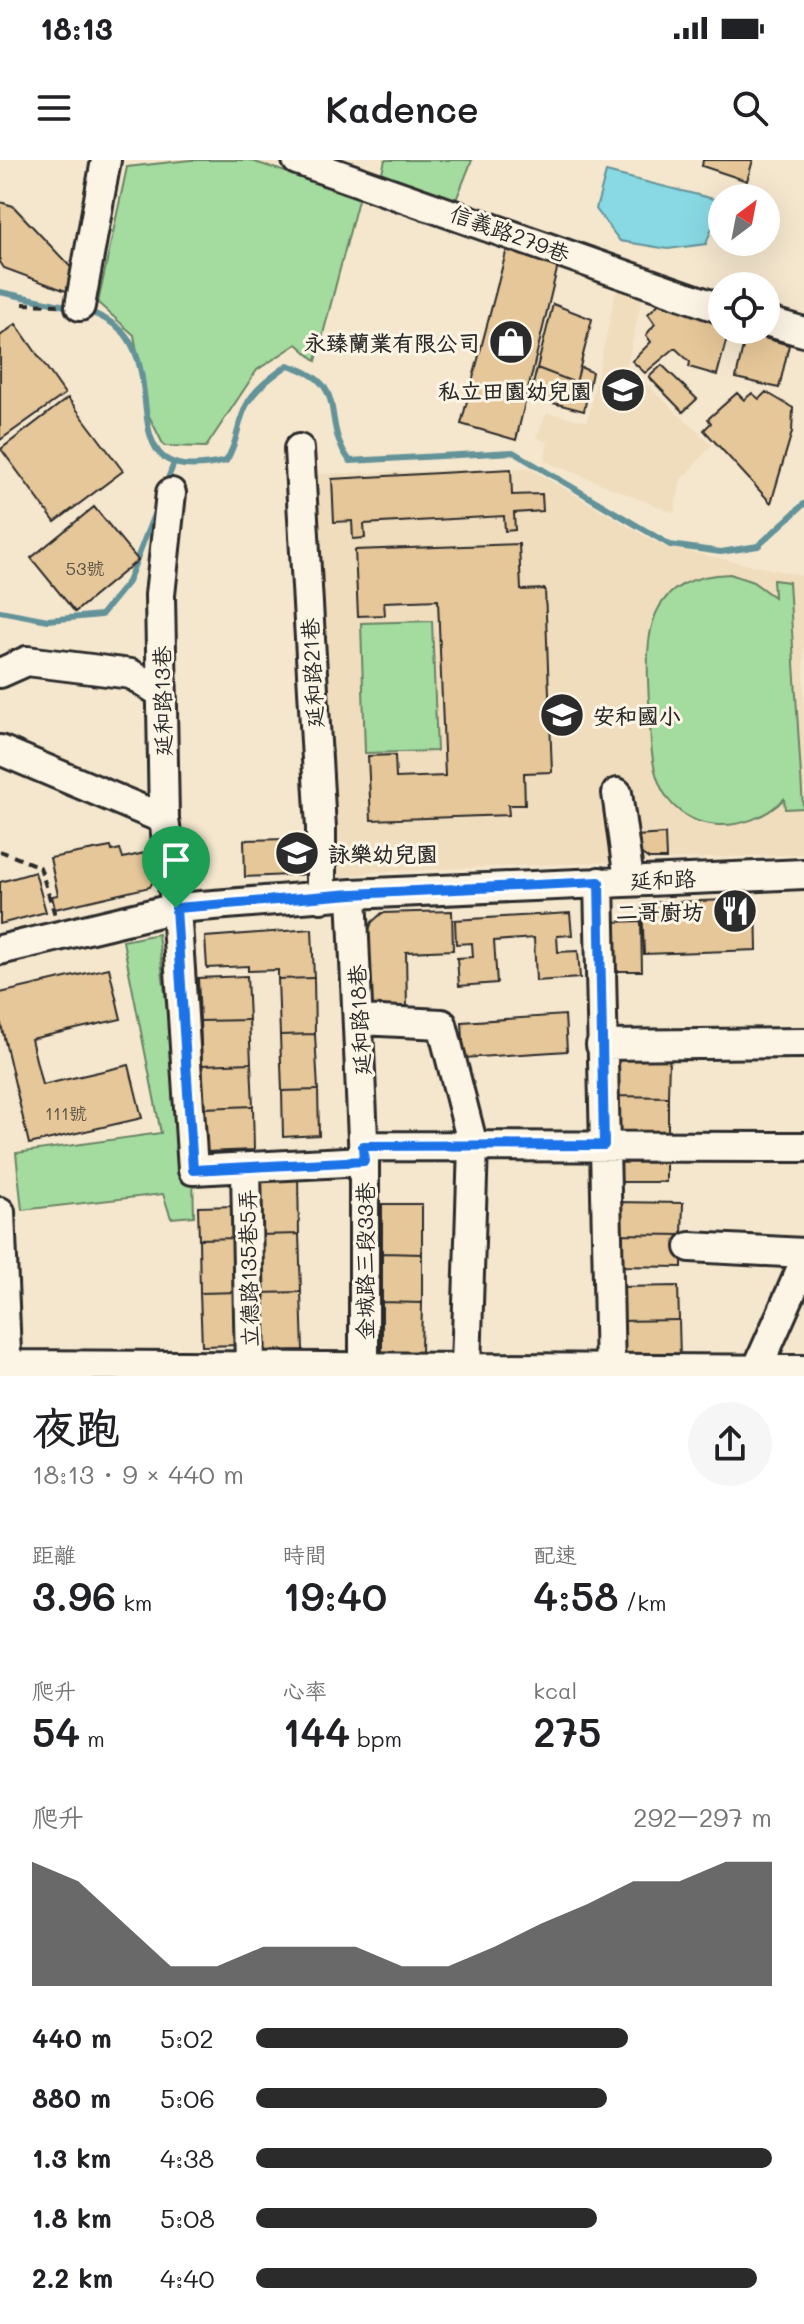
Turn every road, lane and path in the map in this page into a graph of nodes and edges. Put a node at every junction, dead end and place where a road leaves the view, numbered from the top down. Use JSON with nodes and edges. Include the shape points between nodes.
{"nodes":[{"id":1,"x":106,"y":160,"type":"edge"},
{"id":2,"x":297,"y":160,"type":"edge"},
{"id":3,"x":23,"y":304,"type":"dead end"},
{"id":4,"x":708,"y":304,"type":"edge"},
{"id":5,"x":80,"y":306,"type":"joint"},
{"id":6,"x":780,"y":325,"type":"edge"},
{"id":7,"x":804,"y":332,"type":"edge"},
{"id":8,"x":299,"y":449,"type":"dead end"},
{"id":9,"x":171,"y":493,"type":"dead end"},
{"id":10,"x":0,"y":673,"type":"edge"},
{"id":11,"x":161,"y":693,"type":"junction"},
{"id":12,"x":0,"y":750,"type":"edge"},
{"id":13,"x":617,"y":793,"type":"dead end"},
{"id":14,"x":164,"y":819,"type":"junction"},
{"id":15,"x":0,"y":851,"type":"edge"},
{"id":16,"x":804,"y":874,"type":"edge"},
{"id":17,"x":629,"y":880,"type":"junction"},
{"id":18,"x":599,"y":882,"type":"junction"},
{"id":19,"x":352,"y":894,"type":"junction"},
{"id":20,"x":321,"y":898,"type":"junction"},
{"id":21,"x":176,"y":908,"type":"junction"},
{"id":22,"x":61,"y":936,"type":"junction"},
{"id":23,"x":0,"y":950,"type":"edge"},
{"id":24,"x":360,"y":1020,"type":"junction"},
{"id":25,"x":804,"y":1043,"type":"edge"},
{"id":26,"x":601,"y":1045,"type":"junction"},
{"id":27,"x":604,"y":1145,"type":"junction"},
{"id":28,"x":473,"y":1146,"type":"junction"},
{"id":29,"x":804,"y":1147,"type":"edge"},
{"id":30,"x":364,"y":1154,"type":"junction"},
{"id":31,"x":246,"y":1170,"type":"junction"},
{"id":32,"x":0,"y":1212,"type":"edge"},
{"id":33,"x":690,"y":1247,"type":"dead end"},
{"id":34,"x":804,"y":1253,"type":"edge"},
{"id":35,"x":804,"y":1263,"type":"edge"},
{"id":36,"x":5,"y":1356,"type":"edge"},
{"id":37,"x":250,"y":1367,"type":"junction"},
{"id":38,"x":466,"y":1367,"type":"junction"},
{"id":39,"x":364,"y":1370,"type":"edge"},
{"id":40,"x":804,"y":1370,"type":"edge"},
{"id":41,"x":599,"y":1372,"type":"edge"},
{"id":42,"x":756,"y":1372,"type":"edge"}],
"edges":[{"from":1,"to":5,"type":"street"},
{"from":2,"to":4,"type":"street","name":"信義路279巷"},
{"from":3,"to":5,"type":"path"},
{"from":6,"to":7,"type":"street"},
{"from":8,"to":20,"type":"street","name":"延和路21巷"},
{"from":9,"to":11,"type":"street","name":"延和路13巷","via":[[160,595]]},
{"from":10,"to":11,"type":"street","via":[[27,661],[131,674]]},
{"from":11,"to":14,"type":"street","name":"延和路13巷"},
{"from":12,"to":14,"type":"street"},
{"from":13,"to":17,"type":"street"},
{"from":14,"to":21,"type":"street","name":"延和路13巷"},
{"from":15,"to":22,"type":"path","via":[[40,867]]},
{"from":16,"to":17,"type":"street","name":"延和路"},
{"from":17,"to":18,"type":"street","name":"延和路"},
{"from":18,"to":19,"type":"street","name":"延和路"},
{"from":18,"to":26,"type":"street"},
{"from":19,"to":20,"type":"street","name":"延和路"},
{"from":19,"to":24,"type":"street","name":"延和路18巷"},
{"from":20,"to":21,"type":"street","name":"延和路"},
{"from":21,"to":22,"type":"street","name":"延和路"},
{"from":21,"to":31,"type":"street","name":"延和路13巷","via":[[193,1170]]},
{"from":22,"to":23,"type":"street","name":"延和路"},
{"from":24,"to":28,"type":"street","via":[[442,1024]]},
{"from":24,"to":30,"type":"street","name":"延和路18巷"},
{"from":25,"to":26,"type":"street"},
{"from":26,"to":27,"type":"street"},
{"from":27,"to":28,"type":"street"},
{"from":27,"to":29,"type":"street"},
{"from":27,"to":41,"type":"street"},
{"from":28,"to":30,"type":"street"},
{"from":28,"to":38,"type":"street"},
{"from":30,"to":31,"type":"street"},
{"from":30,"to":39,"type":"street","name":"金城路三段33巷"},
{"from":31,"to":37,"type":"street","name":"立德路135巷5弄"},
{"from":32,"to":36,"type":"street"},
{"from":33,"to":34,"type":"street"},
{"from":35,"to":42,"type":"street"},
{"from":36,"to":37,"type":"street"},
{"from":37,"to":39,"type":"street"},
{"from":38,"to":39,"type":"street"},
{"from":38,"to":41,"type":"street"},
{"from":40,"to":42,"type":"street"},
{"from":41,"to":42,"type":"street"}]}
